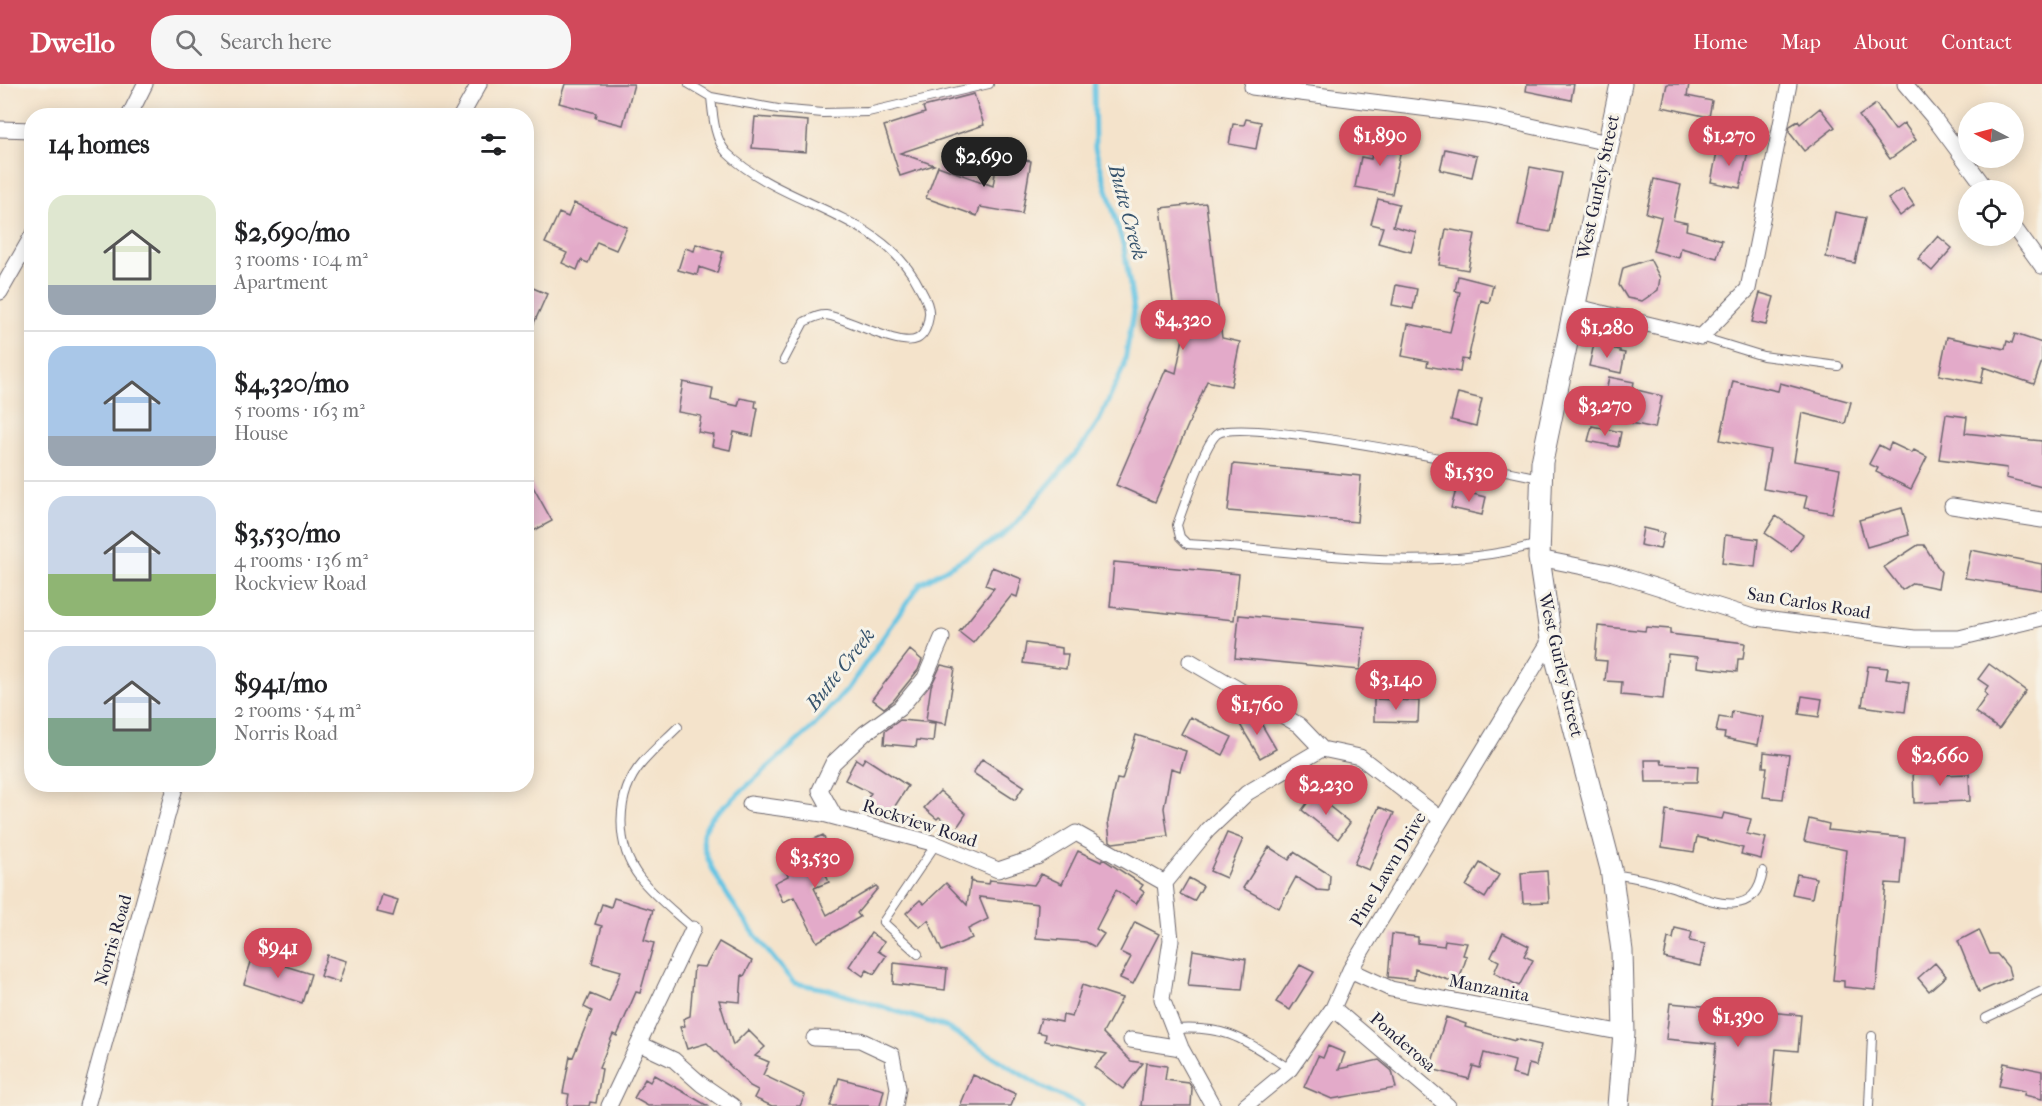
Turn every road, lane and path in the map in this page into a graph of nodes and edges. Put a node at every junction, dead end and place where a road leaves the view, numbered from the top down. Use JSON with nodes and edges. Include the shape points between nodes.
{"nodes":[{"id":1,"x":145,"y":84,"type":"edge"},
{"id":2,"x":479,"y":84,"type":"edge"},
{"id":3,"x":689,"y":84,"type":"edge"},
{"id":4,"x":989,"y":84,"type":"edge"},
{"id":5,"x":1621,"y":84,"type":"edge"},
{"id":6,"x":1789,"y":84,"type":"edge"},
{"id":7,"x":1905,"y":84,"type":"edge"},
{"id":8,"x":1252,"y":87,"type":"dead end"},
{"id":9,"x":711,"y":97,"type":"junction"},
{"id":10,"x":133,"y":108,"type":"edge"},
{"id":11,"x":466,"y":108,"type":"edge"},
{"id":12,"x":0,"y":129,"type":"edge"},
{"id":13,"x":24,"y":130,"type":"edge"},
{"id":14,"x":1608,"y":143,"type":"junction"},
{"id":15,"x":1980,"y":180,"type":"edge"},
{"id":16,"x":2024,"y":241,"type":"edge"},
{"id":17,"x":24,"y":250,"type":"edge"},
{"id":18,"x":2042,"y":266,"type":"edge"},
{"id":19,"x":0,"y":292,"type":"edge"},
{"id":20,"x":1573,"y":306,"type":"junction"},
{"id":21,"x":1701,"y":337,"type":"junction"},
{"id":22,"x":784,"y":360,"type":"dead end"},
{"id":23,"x":1838,"y":366,"type":"dead end"},
{"id":24,"x":1542,"y":478,"type":"junction"},
{"id":25,"x":1952,"y":506,"type":"dead end"},
{"id":26,"x":2042,"y":520,"type":"edge"},
{"id":27,"x":1539,"y":551,"type":"junction"},
{"id":28,"x":2042,"y":618,"type":"edge"},
{"id":29,"x":942,"y":638,"type":"dead end"},
{"id":30,"x":1551,"y":639,"type":"junction"},
{"id":31,"x":1190,"y":661,"type":"dead end"},
{"id":32,"x":678,"y":727,"type":"dead end"},
{"id":33,"x":1322,"y":749,"type":"junction"},
{"id":34,"x":174,"y":792,"type":"edge"},
{"id":35,"x":750,"y":804,"type":"dead end"},
{"id":36,"x":835,"y":817,"type":"junction"},
{"id":37,"x":1441,"y":819,"type":"junction"},
{"id":38,"x":936,"y":844,"type":"junction"},
{"id":39,"x":1763,"y":871,"type":"dead end"},
{"id":40,"x":1611,"y":874,"type":"junction"},
{"id":41,"x":1165,"y":883,"type":"junction"},
{"id":42,"x":693,"y":929,"type":"joint"},
{"id":43,"x":918,"y":954,"type":"dead end"},
{"id":44,"x":1350,"y":970,"type":"junction"},
{"id":45,"x":2042,"y":990,"type":"edge"},
{"id":46,"x":1334,"y":1008,"type":"junction"},
{"id":47,"x":1986,"y":1018,"type":"dead end"},
{"id":48,"x":1174,"y":1029,"type":"junction"},
{"id":49,"x":1624,"y":1033,"type":"junction"},
{"id":50,"x":1872,"y":1036,"type":"dead end"},
{"id":51,"x":814,"y":1038,"type":"dead end"},
{"id":52,"x":1131,"y":1040,"type":"dead end"},
{"id":53,"x":640,"y":1044,"type":"junction"},
{"id":54,"x":1181,"y":1048,"type":"junction"},
{"id":55,"x":1290,"y":1069,"type":"junction"},
{"id":56,"x":728,"y":1105,"type":"edge"},
{"id":57,"x":87,"y":1106,"type":"edge"},
{"id":58,"x":609,"y":1106,"type":"edge"},
{"id":59,"x":895,"y":1106,"type":"edge"},
{"id":60,"x":1213,"y":1106,"type":"edge"},
{"id":61,"x":1245,"y":1106,"type":"edge"},
{"id":62,"x":1448,"y":1106,"type":"edge"},
{"id":63,"x":1618,"y":1106,"type":"edge"},
{"id":64,"x":1869,"y":1106,"type":"edge"}],
"edges":[{"from":1,"to":10,"type":"street"},
{"from":2,"to":11,"type":"street"},
{"from":3,"to":9,"type":"lane"},
{"from":4,"to":9,"type":"lane","via":[[868,112],[823,114]]},
{"from":5,"to":14,"type":"main road","name":"West Gurley Street"},
{"from":6,"to":21,"type":"street","via":[[1748,289]]},
{"from":7,"to":15,"type":"street"},
{"from":8,"to":14,"type":"street","via":[[1486,116]]},
{"from":9,"to":22,"type":"lane","via":[[715,129],[725,150],[751,174],[827,209],[890,248],[910,268],[930,311],[920,338],[911,341],[824,314],[804,322]]},
{"from":12,"to":13,"type":"street"},
{"from":14,"to":20,"type":"main road","name":"West Gurley Street"},
{"from":16,"to":18,"type":"street"},
{"from":17,"to":19,"type":"street"},
{"from":20,"to":21,"type":"street"},
{"from":20,"to":24,"type":"main road","name":"West Gurley Street"},
{"from":21,"to":23,"type":"lane","via":[[1763,356]]},
{"from":24,"to":27,"type":"main road","name":"West Gurley Street"},
{"from":24,"to":27,"type":"lane","via":[[1352,443],[1241,429],[1222,431],[1209,444],[1177,525],[1187,544],[1354,558],[1460,559]]},
{"from":25,"to":26,"type":"street"},
{"from":27,"to":28,"type":"street","name":"San Carlos Road","via":[[1756,618],[1914,638],[1959,638]]},
{"from":27,"to":30,"type":"main road","name":"West Gurley Street"},
{"from":29,"to":36,"type":"street","via":[[925,678],[900,708],[833,763],[820,790]]},
{"from":30,"to":37,"type":"street","name":"Pine Lawn Drive"},
{"from":30,"to":40,"type":"main road","name":"West Gurley Street"},
{"from":31,"to":33,"type":"street","via":[[1299,725]]},
{"from":32,"to":42,"type":"lane","via":[[631,779],[625,797],[621,840],[639,877]]},
{"from":33,"to":37,"type":"street","via":[[1360,757]]},
{"from":33,"to":41,"type":"street","via":[[1247,793],[1208,830]]},
{"from":34,"to":57,"type":"street","name":"Norris Road"},
{"from":35,"to":36,"type":"street","name":"Rockview Road"},
{"from":36,"to":38,"type":"street","name":"Rockview Road"},
{"from":37,"to":44,"type":"street","name":"Pine Lawn Drive"},
{"from":38,"to":41,"type":"street","name":"Rockview Road","via":[[998,870],[1037,856],[1076,833]]},
{"from":38,"to":43,"type":"lane","via":[[883,922]]},
{"from":39,"to":40,"type":"lane","via":[[1761,885],[1748,900],[1737,904],[1719,903],[1646,880]]},
{"from":40,"to":49,"type":"main road","name":"West Gurley Street","via":[[1622,951]]},
{"from":41,"to":48,"type":"street","via":[[1171,940],[1162,999]]},
{"from":42,"to":53,"type":"street"},
{"from":44,"to":46,"type":"street","name":"Pine Lawn Drive"},
{"from":44,"to":49,"type":"street","name":"Manzanita","via":[[1391,989]]},
{"from":45,"to":47,"type":"lane"},
{"from":46,"to":55,"type":"street","name":"Pine Lawn Drive"},
{"from":46,"to":62,"type":"street","name":"Ponderosa"},
{"from":48,"to":54,"type":"street"},
{"from":48,"to":55,"type":"lane","via":[[1204,1027],[1228,1033]]},
{"from":49,"to":63,"type":"main road","name":"West Gurley Street"},
{"from":50,"to":64,"type":"lane"},
{"from":51,"to":59,"type":"street","via":[[860,1040],[892,1055],[898,1088]]},
{"from":52,"to":54,"type":"street"},
{"from":53,"to":56,"type":"street","via":[[674,1060]]},
{"from":53,"to":58,"type":"street"},
{"from":54,"to":60,"type":"street"},
{"from":55,"to":61,"type":"street","name":"Pine Lawn Drive"}]}
